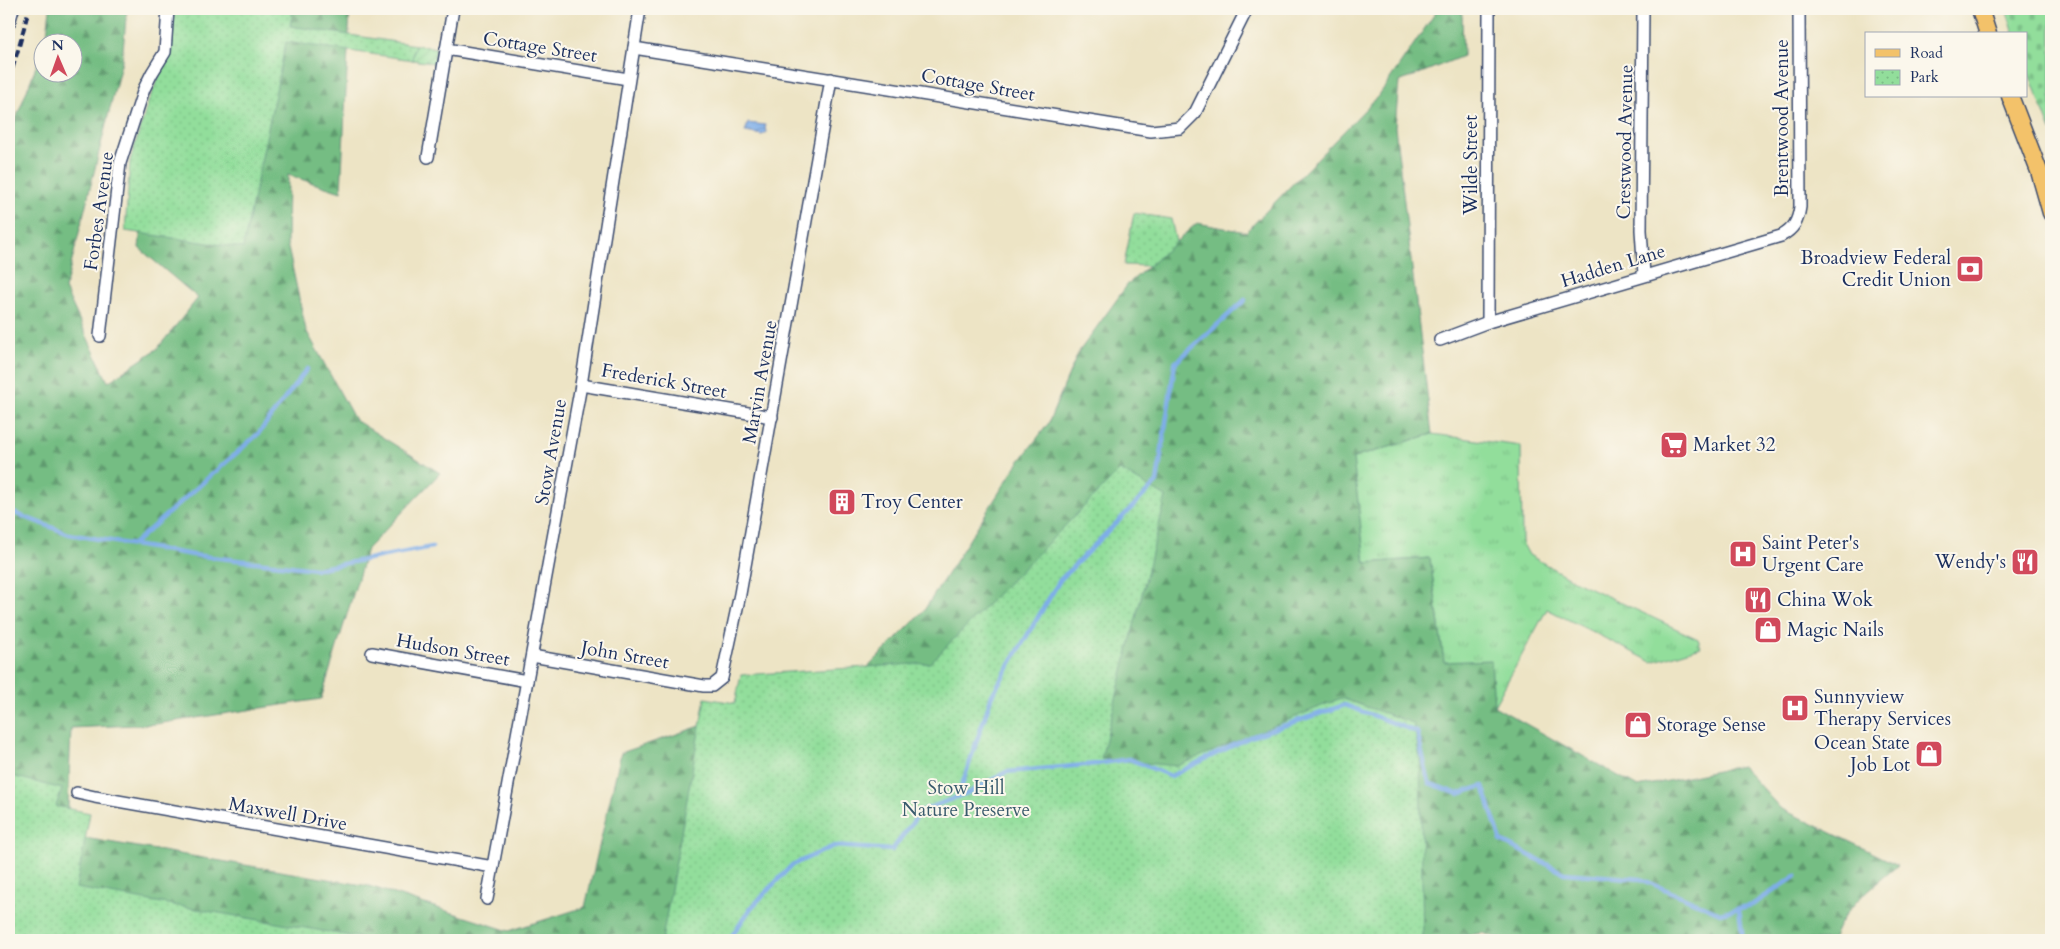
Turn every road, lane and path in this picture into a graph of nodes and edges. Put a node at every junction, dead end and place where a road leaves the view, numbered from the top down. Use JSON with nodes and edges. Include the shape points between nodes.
{"nodes":[{"id":1,"x":13,"y":9,"type":"edge"},
{"id":2,"x":168,"y":9,"type":"edge"},
{"id":3,"x":453,"y":9,"type":"edge"},
{"id":4,"x":640,"y":9,"type":"edge"},
{"id":5,"x":1247,"y":9,"type":"edge"},
{"id":6,"x":1489,"y":9,"type":"edge"},
{"id":7,"x":1643,"y":9,"type":"edge"},
{"id":8,"x":1799,"y":9,"type":"edge"},
{"id":9,"x":1980,"y":9,"type":"edge"},
{"id":10,"x":9,"y":23,"type":"edge"},
{"id":11,"x":1987,"y":32,"type":"edge"},
{"id":12,"x":634,"y":48,"type":"junction"},
{"id":13,"x":446,"y":49,"type":"junction"},
{"id":14,"x":628,"y":79,"type":"junction"},
{"id":15,"x":831,"y":79,"type":"junction"},
{"id":16,"x":2011,"y":98,"type":"edge"},
{"id":17,"x":428,"y":157,"type":"dead end"},
{"id":18,"x":2045,"y":170,"type":"edge"},
{"id":19,"x":2051,"y":213,"type":"edge"},
{"id":20,"x":1795,"y":226,"type":"joint"},
{"id":21,"x":1644,"y":275,"type":"junction"},
{"id":22,"x":1488,"y":322,"type":"junction"},
{"id":23,"x":100,"y":336,"type":"dead end"},
{"id":24,"x":1440,"y":340,"type":"dead end"},
{"id":25,"x":581,"y":385,"type":"junction"},
{"id":26,"x":772,"y":417,"type":"junction"},
{"id":27,"x":372,"y":653,"type":"dead end"},
{"id":28,"x":532,"y":656,"type":"junction"},
{"id":29,"x":527,"y":681,"type":"junction"},
{"id":30,"x":712,"y":686,"type":"joint"},
{"id":31,"x":77,"y":793,"type":"dead end"},
{"id":32,"x":493,"y":867,"type":"junction"},
{"id":33,"x":487,"y":900,"type":"dead end"}],
"edges":[{"from":1,"to":10,"type":"street"},
{"from":2,"to":23,"type":"street","name":"Forbes Avenue","via":[[165,52],[144,89],[120,163]]},
{"from":3,"to":13,"type":"street"},
{"from":4,"to":12,"type":"street","name":"Stow Avenue"},
{"from":5,"to":15,"type":"street","name":"Cottage Street","via":[[1195,113],[1180,128],[1151,131]]},
{"from":6,"to":22,"type":"street","name":"Wilde Street"},
{"from":7,"to":21,"type":"street","name":"Crestwood Avenue"},
{"from":8,"to":20,"type":"street","name":"Brentwood Avenue","via":[[1800,207]]},
{"from":9,"to":11,"type":"main road"},
{"from":12,"to":14,"type":"street","name":"Stow Avenue"},
{"from":12,"to":15,"type":"street","name":"Cottage Street"},
{"from":13,"to":14,"type":"street","name":"Cottage Street"},
{"from":13,"to":17,"type":"street"},
{"from":14,"to":25,"type":"street","name":"Stow Avenue"},
{"from":15,"to":26,"type":"street","name":"Marvin Avenue"},
{"from":16,"to":18,"type":"main road"},
{"from":18,"to":19,"type":"main road"},
{"from":20,"to":21,"type":"street","name":"Hadden Lane","via":[[1782,236]]},
{"from":21,"to":22,"type":"street","name":"Hadden Lane"},
{"from":22,"to":24,"type":"street","name":"Hadden Lane"},
{"from":25,"to":26,"type":"street","name":"Frederick Street"},
{"from":25,"to":28,"type":"street","name":"Stow Avenue"},
{"from":26,"to":30,"type":"street","name":"Marvin Avenue","via":[[724,672]]},
{"from":27,"to":29,"type":"street","name":"Hudson Street"},
{"from":28,"to":29,"type":"street","name":"Stow Avenue"},
{"from":28,"to":30,"type":"street","name":"John Street"},
{"from":29,"to":32,"type":"street","name":"Stow Avenue"},
{"from":31,"to":32,"type":"street","name":"Maxwell Drive"},
{"from":32,"to":33,"type":"street","name":"Stow Avenue"}]}
